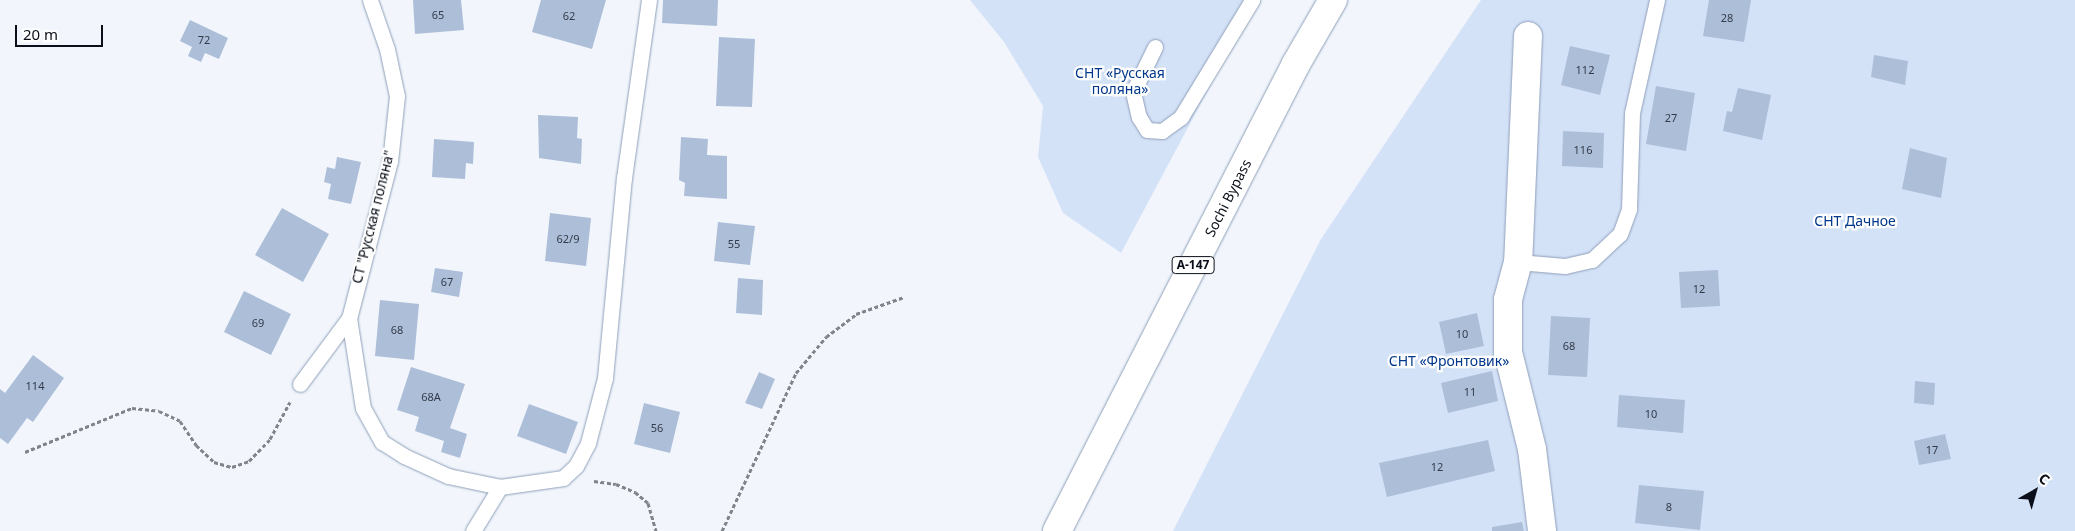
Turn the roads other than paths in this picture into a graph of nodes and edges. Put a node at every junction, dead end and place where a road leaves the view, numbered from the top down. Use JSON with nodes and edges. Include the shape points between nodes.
{"nodes":[{"id":1,"x":370,"y":0,"type":"edge"},
{"id":2,"x":649,"y":0,"type":"edge"},
{"id":3,"x":1252,"y":0,"type":"edge"},
{"id":4,"x":1333,"y":0,"type":"edge"},
{"id":5,"x":1656,"y":0,"type":"edge"},
{"id":6,"x":1528,"y":36,"type":"dead end"},
{"id":7,"x":1154,"y":47,"type":"dead end"},
{"id":8,"x":1518,"y":262,"type":"junction"},
{"id":9,"x":349,"y":318,"type":"junction"},
{"id":10,"x":300,"y":384,"type":"road end"},
{"id":11,"x":500,"y":487,"type":"junction"},
{"id":12,"x":473,"y":531,"type":"edge"},
{"id":13,"x":1057,"y":531,"type":"edge"},
{"id":14,"x":1542,"y":531,"type":"edge"}],
"edges":[{"from":1,"to":9,"type":"lane","name":"СТ \"Русская поляна\"","via":[[387,49],[397,96],[390,161]]},
{"from":2,"to":11,"type":"lane","via":[[624,178],[605,378],[588,443],[576,466],[563,478]]},
{"from":3,"to":7,"type":"lane","via":[[1181,117],[1162,131],[1147,130],[1139,117],[1133,92]]},
{"from":4,"to":13,"type":"main road","name":"Sochi Bypass","number":"А-147","via":[[1291,72]]},
{"from":5,"to":8,"type":"lane","via":[[1632,113],[1629,209],[1620,234],[1592,260],[1565,266]]},
{"from":6,"to":8,"type":"main road"},
{"from":8,"to":14,"type":"main road","via":[[1508,300],[1508,352],[1532,449]]},
{"from":9,"to":10,"type":"lane"},
{"from":9,"to":11,"type":"lane","via":[[363,408],[382,442],[448,476]]},
{"from":11,"to":12,"type":"lane"}]}
